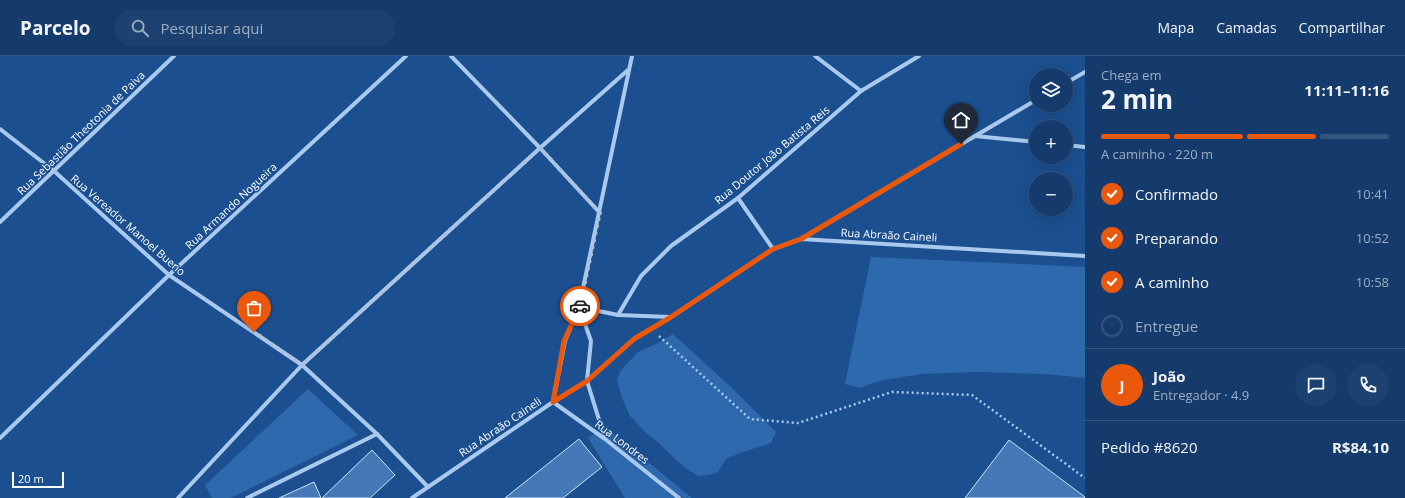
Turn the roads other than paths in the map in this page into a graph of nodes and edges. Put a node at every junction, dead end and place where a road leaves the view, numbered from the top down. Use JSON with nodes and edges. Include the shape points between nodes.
{"nodes":[{"id":1,"x":174,"y":56,"type":"edge"},
{"id":2,"x":406,"y":56,"type":"edge"},
{"id":3,"x":451,"y":56,"type":"edge"},
{"id":4,"x":632,"y":56,"type":"edge"},
{"id":5,"x":815,"y":56,"type":"edge"},
{"id":6,"x":919,"y":56,"type":"edge"},
{"id":7,"x":628,"y":70,"type":"junction"},
{"id":8,"x":1085,"y":72,"type":"edge"},
{"id":9,"x":1073,"y":79,"type":"edge"},
{"id":10,"x":861,"y":91,"type":"junction"},
{"id":11,"x":1029,"y":104,"type":"edge"},
{"id":12,"x":0,"y":130,"type":"edge"},
{"id":13,"x":974,"y":136,"type":"junction"},
{"id":14,"x":1029,"y":141,"type":"edge"},
{"id":15,"x":1073,"y":146,"type":"edge"},
{"id":16,"x":1085,"y":147,"type":"edge"},
{"id":17,"x":540,"y":148,"type":"junction"},
{"id":18,"x":54,"y":171,"type":"junction"},
{"id":19,"x":738,"y":198,"type":"junction"},
{"id":20,"x":600,"y":213,"type":"junction"},
{"id":21,"x":0,"y":222,"type":"edge"},
{"id":22,"x":801,"y":239,"type":"junction"},
{"id":23,"x":773,"y":249,"type":"junction"},
{"id":24,"x":1085,"y":256,"type":"edge"},
{"id":25,"x":169,"y":275,"type":"junction"},
{"id":26,"x":579,"y":307,"type":"junction"},
{"id":27,"x":618,"y":315,"type":"junction"},
{"id":28,"x":671,"y":317,"type":"junction"},
{"id":29,"x":302,"y":365,"type":"junction"},
{"id":30,"x":587,"y":381,"type":"junction"},
{"id":31,"x":553,"y":402,"type":"junction"},
{"id":32,"x":377,"y":434,"type":"junction"},
{"id":33,"x":0,"y":438,"type":"edge"},
{"id":34,"x":605,"y":439,"type":"junction"},
{"id":35,"x":428,"y":487,"type":"junction"},
{"id":36,"x":178,"y":498,"type":"edge"},
{"id":37,"x":247,"y":498,"type":"edge"},
{"id":38,"x":412,"y":498,"type":"edge"},
{"id":39,"x":680,"y":498,"type":"edge"}],
"edges":[{"from":1,"to":18,"type":"street","name":"Rua Sebastião Theotonia de Paiva"},
{"from":2,"to":25,"type":"street","name":"Rua Armando Nogueira"},
{"from":3,"to":17,"type":"street"},
{"from":4,"to":7,"type":"street"},
{"from":5,"to":10,"type":"street"},
{"from":6,"to":10,"type":"street","name":"Rua Doutor João Batista Reis"},
{"from":7,"to":17,"type":"street"},
{"from":7,"to":20,"type":"street"},
{"from":8,"to":9,"type":"street"},
{"from":10,"to":19,"type":"street","name":"Rua Doutor João Batista Reis"},
{"from":11,"to":13,"type":"street"},
{"from":12,"to":18,"type":"street","name":"Rua Vereador Manoel Bueno"},
{"from":13,"to":14,"type":"street"},
{"from":13,"to":22,"type":"street"},
{"from":15,"to":16,"type":"street"},
{"from":17,"to":20,"type":"street"},
{"from":17,"to":29,"type":"street"},
{"from":18,"to":21,"type":"street","name":"Rua Sebastião Theotonia de Paiva"},
{"from":18,"to":25,"type":"street","name":"Rua Vereador Manoel Bueno"},
{"from":19,"to":23,"type":"street"},
{"from":19,"to":27,"type":"street","name":"Rua Doutor João Batista Reis","via":[[671,246],[641,276]]},
{"from":20,"to":26,"type":"street"},
{"from":22,"to":23,"type":"street","name":"Rua Abraão Caineli"},
{"from":22,"to":24,"type":"street","name":"Rua Abraão Caineli"},
{"from":23,"to":28,"type":"street","name":"Rua Abraão Caineli"},
{"from":25,"to":29,"type":"street","name":"Rua Vereador Manoel Bueno"},
{"from":25,"to":33,"type":"street","name":"Rua Armando Nogueira"},
{"from":26,"to":27,"type":"street"},
{"from":26,"to":30,"type":"street","via":[[591,341]]},
{"from":26,"to":31,"type":"street","via":[[564,341]]},
{"from":27,"to":28,"type":"street"},
{"from":28,"to":30,"type":"street","name":"Rua Abraão Caineli","via":[[634,339]]},
{"from":29,"to":32,"type":"street","name":"Rua Vereador Manoel Bueno"},
{"from":29,"to":36,"type":"street"},
{"from":30,"to":31,"type":"street","name":"Rua Abraão Caineli"},
{"from":30,"to":34,"type":"street"},
{"from":31,"to":34,"type":"street","name":"Rua Londres"},
{"from":31,"to":35,"type":"street","name":"Rua Abraão Caineli"},
{"from":32,"to":35,"type":"street","name":"Rua Vereador Manoel Bueno"},
{"from":32,"to":37,"type":"street"},
{"from":34,"to":39,"type":"street","name":"Rua Londres"},
{"from":35,"to":38,"type":"street","name":"Rua Abraão Caineli"}]}
